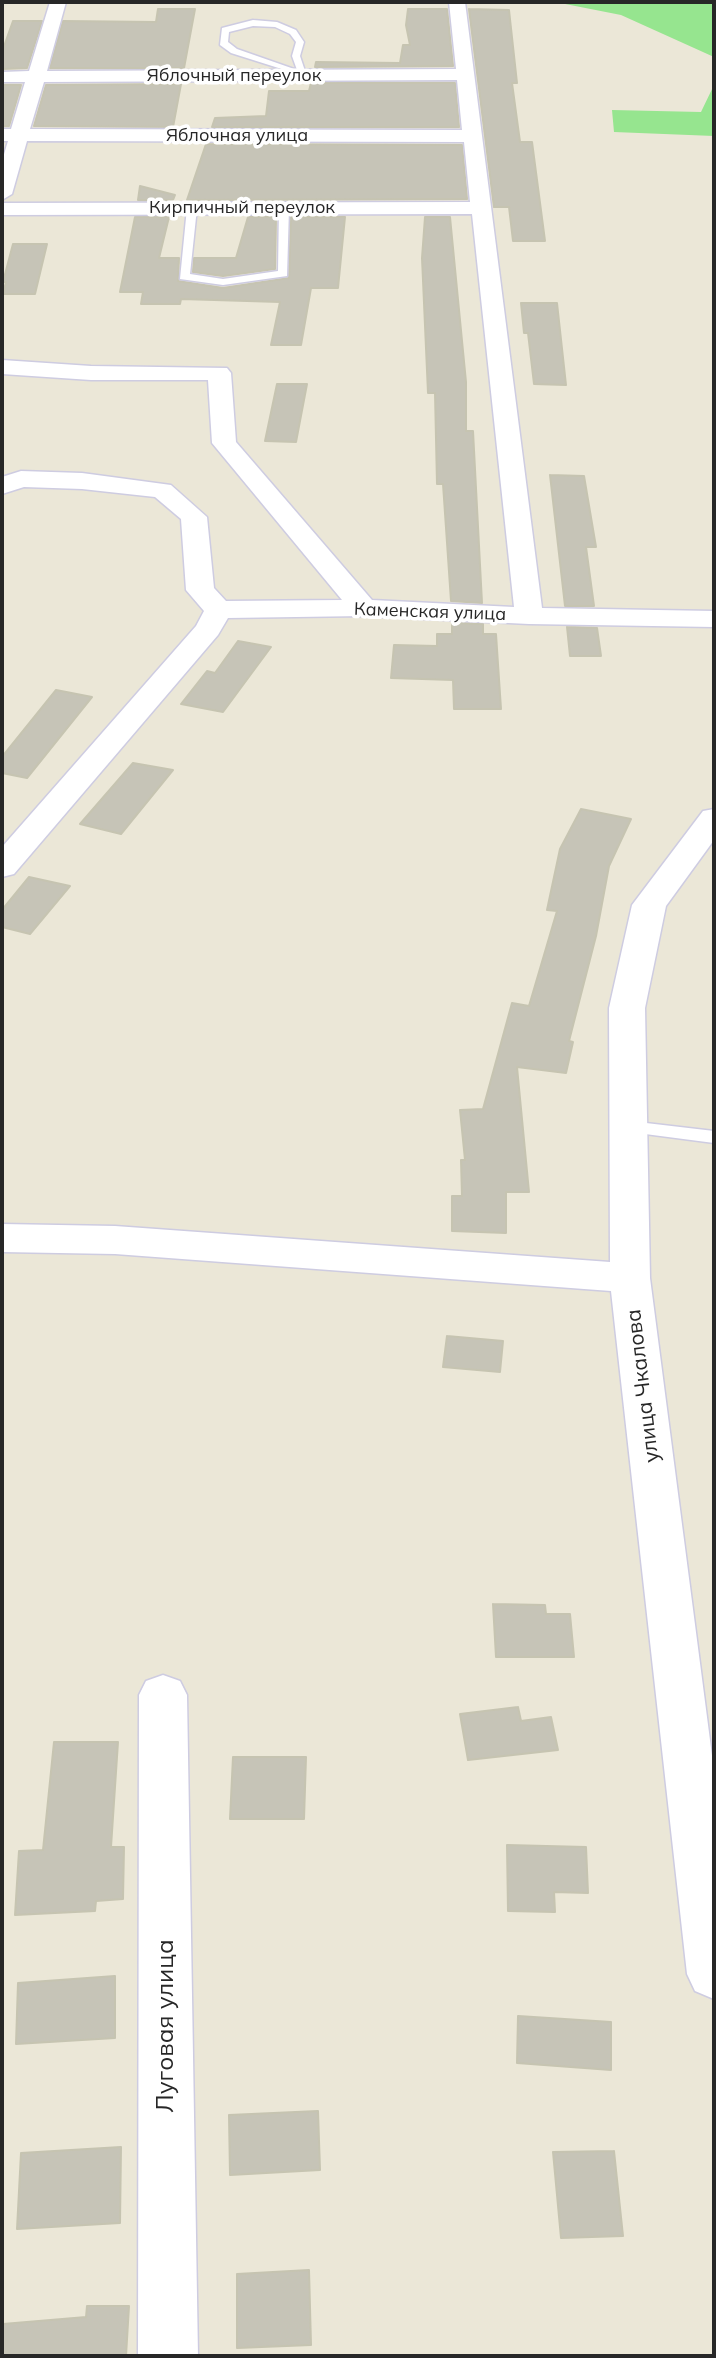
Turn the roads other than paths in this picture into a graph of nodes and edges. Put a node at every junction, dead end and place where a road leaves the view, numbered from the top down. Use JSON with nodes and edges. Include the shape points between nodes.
{"nodes":[{"id":1,"x":58,"y":2,"type":"edge"},
{"id":2,"x":457,"y":2,"type":"edge"},
{"id":3,"x":466,"y":74,"type":"junction"},
{"id":4,"x":304,"y":75,"type":"junction"},
{"id":5,"x":2,"y":77,"type":"edge"},
{"id":6,"x":37,"y":77,"type":"junction"},
{"id":7,"x":9,"y":135,"type":"edge"},
{"id":8,"x":473,"y":136,"type":"junction"},
{"id":9,"x":2,"y":194,"type":"edge"},
{"id":10,"x":192,"y":208,"type":"junction"},
{"id":11,"x":284,"y":208,"type":"junction"},
{"id":12,"x":482,"y":208,"type":"junction"},
{"id":13,"x":2,"y":209,"type":"edge"},
{"id":14,"x":2,"y":367,"type":"edge"},
{"id":15,"x":8,"y":482,"type":"edge"},
{"id":16,"x":364,"y":608,"type":"junction"},
{"id":17,"x":218,"y":610,"type":"junction"},
{"id":18,"x":529,"y":615,"type":"junction"},
{"id":19,"x":714,"y":619,"type":"edge"},
{"id":20,"x":714,"y":818,"type":"edge"},
{"id":21,"x":2,"y":867,"type":"edge"},
{"id":22,"x":629,"y":1127,"type":"junction"},
{"id":23,"x":714,"y":1137,"type":"edge"},
{"id":24,"x":2,"y":1238,"type":"edge"},
{"id":25,"x":630,"y":1278,"type":"junction"},
{"id":26,"x":163,"y":1695,"type":"dead end"},
{"id":27,"x":714,"y":1974,"type":"edge"},
{"id":28,"x":168,"y":2356,"type":"edge"}],
"edges":[{"from":1,"to":6,"type":"street"},
{"from":2,"to":3,"type":"street","name":"Каменская улица"},
{"from":3,"to":4,"type":"street","name":"Яблочный переулок"},
{"from":3,"to":8,"type":"street","name":"Каменская улица"},
{"from":4,"to":4,"type":"lane","via":[[296,56],[300,42],[293,32],[253,23],[225,30],[222,35],[223,43],[234,51]]},
{"from":4,"to":6,"type":"street","name":"Яблочный переулок"},
{"from":5,"to":6,"type":"street","name":"Яблочный переулок"},
{"from":6,"to":7,"type":"street"},
{"from":7,"to":8,"type":"street","name":"Яблочная улица"},
{"from":7,"to":9,"type":"street"},
{"from":8,"to":12,"type":"street","name":"Каменская улица"},
{"from":10,"to":11,"type":"street","name":"Кирпичный переулок"},
{"from":10,"to":11,"type":"lane","via":[[184,277],[223,282],[283,274]]},
{"from":10,"to":13,"type":"street","name":"Кирпичный переулок"},
{"from":11,"to":12,"type":"street","name":"Кирпичный переулок"},
{"from":12,"to":18,"type":"street","name":"Каменская улица"},
{"from":14,"to":16,"type":"street","via":[[91,373],[219,373],[224,443]]},
{"from":15,"to":17,"type":"street","via":[[82,481],[162,490],[194,517],[200,590]]},
{"from":16,"to":17,"type":"street","name":"Каменская улица"},
{"from":16,"to":18,"type":"street","name":"Каменская улица"},
{"from":17,"to":21,"type":"street","via":[[208,629]]},
{"from":18,"to":19,"type":"street"},
{"from":20,"to":22,"type":"street","name":"улица Чкалова","via":[[649,905],[627,1008]]},
{"from":22,"to":23,"type":"lane"},
{"from":22,"to":25,"type":"street","name":"улица Чкалова"},
{"from":24,"to":25,"type":"street","via":[[115,1240]]},
{"from":25,"to":27,"type":"street","name":"улица Чкалова"},
{"from":26,"to":28,"type":"street","name":"Луговая улица"}]}
